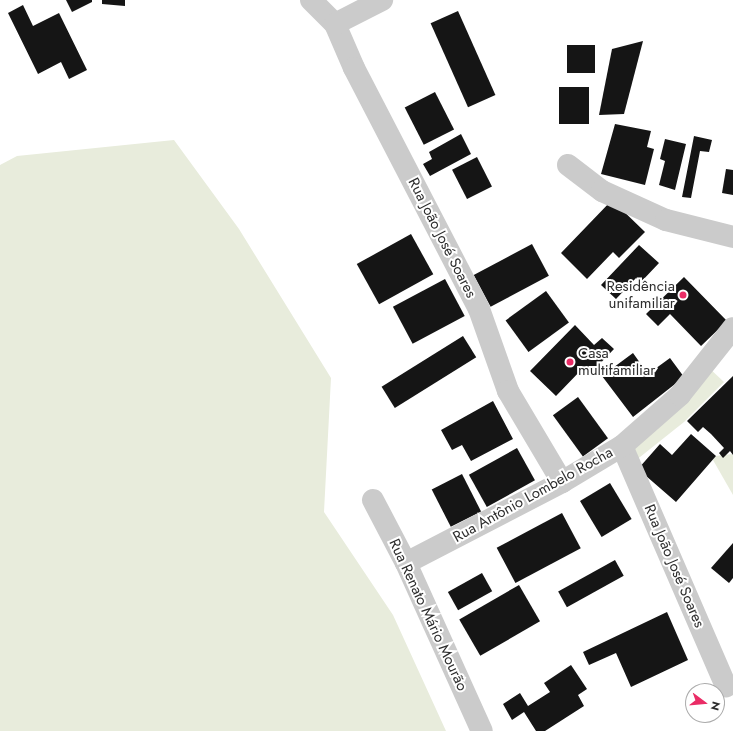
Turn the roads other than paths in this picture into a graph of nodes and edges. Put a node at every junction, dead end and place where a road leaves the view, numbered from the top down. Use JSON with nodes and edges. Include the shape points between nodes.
{"nodes":[{"id":1,"x":311,"y":0,"type":"edge"},
{"id":2,"x":382,"y":0,"type":"edge"},
{"id":3,"x":335,"y":24,"type":"junction"},
{"id":4,"x":568,"y":165,"type":"dead end"},
{"id":5,"x":733,"y":237,"type":"edge"},
{"id":6,"x":732,"y":334,"type":"edge"},
{"id":7,"x":622,"y":446,"type":"junction"},
{"id":8,"x":562,"y":482,"type":"junction"},
{"id":9,"x":373,"y":500,"type":"dead end"},
{"id":10,"x":406,"y":563,"type":"junction"},
{"id":11,"x":726,"y":686,"type":"dead end"},
{"id":12,"x":482,"y":731,"type":"edge"}],
"edges":[{"from":1,"to":3,"type":"street","name":"Rua João José Soares"},
{"from":2,"to":3,"type":"street"},
{"from":3,"to":8,"type":"street","name":"Rua João José Soares","via":[[354,68],[479,309],[508,391]]},
{"from":4,"to":5,"type":"street","via":[[602,191],[666,220]]},
{"from":6,"to":7,"type":"street","name":"Rua Antônio Lombelo Rocha","via":[[680,395]]},
{"from":7,"to":8,"type":"street","name":"Rua Antônio Lombelo Rocha"},
{"from":7,"to":11,"type":"street","name":"Rua João José Soares"},
{"from":8,"to":10,"type":"street","name":"Rua Antônio Lombelo Rocha"},
{"from":9,"to":10,"type":"street","name":"Rua Renato Mário Mourão"},
{"from":10,"to":12,"type":"street","name":"Rua Renato Mário Mourão"}]}
